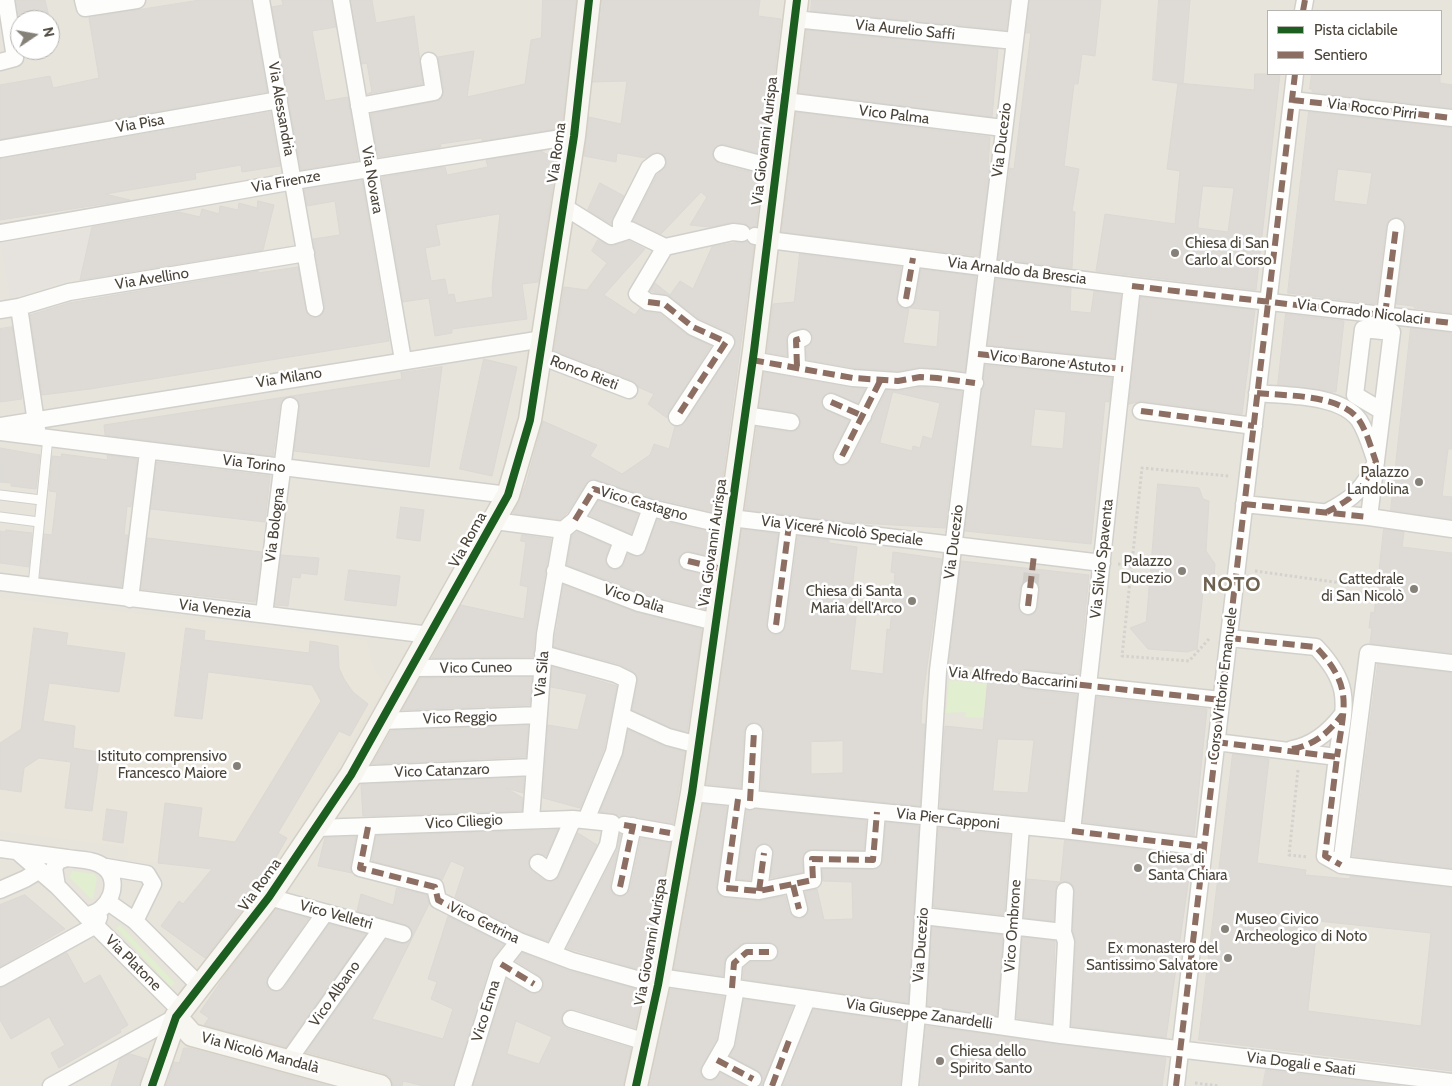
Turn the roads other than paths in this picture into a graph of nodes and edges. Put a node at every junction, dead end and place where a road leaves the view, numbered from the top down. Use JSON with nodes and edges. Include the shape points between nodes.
{"nodes":[{"id":1,"x":6,"y":0,"type":"edge"},
{"id":2,"x":83,"y":0,"type":"edge"},
{"id":3,"x":137,"y":0,"type":"edge"},
{"id":4,"x":261,"y":0,"type":"edge"},
{"id":5,"x":341,"y":0,"type":"edge"},
{"id":6,"x":589,"y":0,"type":"edge"},
{"id":7,"x":1020,"y":0,"type":"edge"},
{"id":8,"x":795,"y":9,"type":"edge"},
{"id":9,"x":1015,"y":41,"type":"junction"},
{"id":10,"x":429,"y":61,"type":"dead end"},
{"id":11,"x":0,"y":62,"type":"edge"},
{"id":12,"x":1295,"y":75,"type":"edge"},
{"id":13,"x":279,"y":100,"type":"junction"},
{"id":14,"x":1292,"y":100,"type":"junction"},
{"id":15,"x":785,"y":101,"type":"junction"},
{"id":16,"x":359,"y":106,"type":"junction"},
{"id":17,"x":1452,"y":118,"type":"edge"},
{"id":18,"x":1003,"y":128,"type":"junction"},
{"id":19,"x":574,"y":136,"type":"junction"},
{"id":20,"x":0,"y":149,"type":"edge"},
{"id":21,"x":722,"y":154,"type":"dead end"},
{"id":22,"x":657,"y":162,"type":"dead end"},
{"id":23,"x":370,"y":168,"type":"junction"},
{"id":24,"x":776,"y":168,"type":"junction"},
{"id":25,"x":294,"y":181,"type":"junction"},
{"id":26,"x":563,"y":206,"type":"junction"},
{"id":27,"x":1396,"y":227,"type":"dead end"},
{"id":28,"x":0,"y":233,"type":"edge"},
{"id":29,"x":621,"y":233,"type":"junction"},
{"id":30,"x":755,"y":236,"type":"junction"},
{"id":31,"x":665,"y":247,"type":"junction"},
{"id":32,"x":306,"y":253,"type":"junction"},
{"id":33,"x":913,"y":258,"type":"junction"},
{"id":34,"x":989,"y":267,"type":"junction"},
{"id":35,"x":1132,"y":286,"type":"junction"},
{"id":36,"x":906,"y":299,"type":"dead end"},
{"id":37,"x":1268,"y":301,"type":"junction"},
{"id":38,"x":19,"y":307,"type":"junction"},
{"id":39,"x":314,"y":308,"type":"dead end"},
{"id":40,"x":0,"y":310,"type":"edge"},
{"id":41,"x":1385,"y":315,"type":"junction"},
{"id":42,"x":1452,"y":323,"type":"edge"},
{"id":43,"x":803,"y":338,"type":"dead end"},
{"id":44,"x":541,"y":348,"type":"junction"},
{"id":45,"x":978,"y":354,"type":"junction"},
{"id":46,"x":403,"y":360,"type":"junction"},
{"id":47,"x":752,"y":360,"type":"junction"},
{"id":48,"x":797,"y":366,"type":"junction"},
{"id":49,"x":1123,"y":369,"type":"junction"},
{"id":50,"x":880,"y":381,"type":"junction"},
{"id":51,"x":975,"y":383,"type":"junction"},
{"id":52,"x":629,"y":390,"type":"dead end"},
{"id":53,"x":1257,"y":393,"type":"junction"},
{"id":54,"x":831,"y":402,"type":"dead end"},
{"id":55,"x":290,"y":406,"type":"dead end"},
{"id":56,"x":1382,"y":411,"type":"junction"},
{"id":57,"x":1141,"y":412,"type":"dead end"},
{"id":58,"x":745,"y":415,"type":"junction"},
{"id":59,"x":863,"y":416,"type":"junction"},
{"id":60,"x":677,"y":417,"type":"dead end"},
{"id":61,"x":791,"y":422,"type":"dead end"},
{"id":62,"x":0,"y":426,"type":"edge"},
{"id":63,"x":1254,"y":426,"type":"junction"},
{"id":64,"x":40,"y":431,"type":"junction"},
{"id":65,"x":0,"y":432,"type":"edge"},
{"id":66,"x":148,"y":452,"type":"junction"},
{"id":67,"x":842,"y":456,"type":"dead end"},
{"id":68,"x":1376,"y":462,"type":"junction"},
{"id":69,"x":283,"y":468,"type":"junction"},
{"id":70,"x":0,"y":495,"type":"edge"},
{"id":71,"x":508,"y":495,"type":"junction"},
{"id":72,"x":41,"y":500,"type":"junction"},
{"id":73,"x":1244,"y":504,"type":"junction"},
{"id":74,"x":651,"y":508,"type":"junction"},
{"id":75,"x":1327,"y":512,"type":"junction"},
{"id":76,"x":0,"y":517,"type":"edge"},
{"id":77,"x":1369,"y":517,"type":"junction"},
{"id":78,"x":495,"y":521,"type":"junction"},
{"id":79,"x":39,"y":522,"type":"junction"},
{"id":80,"x":730,"y":522,"type":"junction"},
{"id":81,"x":569,"y":525,"type":"junction"},
{"id":82,"x":789,"y":525,"type":"junction"},
{"id":83,"x":1452,"y":529,"type":"edge"},
{"id":84,"x":622,"y":541,"type":"junction"},
{"id":85,"x":953,"y":545,"type":"junction"},
{"id":86,"x":615,"y":560,"type":"dead end"},
{"id":87,"x":688,"y":561,"type":"dead end"},
{"id":88,"x":1107,"y":563,"type":"junction"},
{"id":89,"x":722,"y":569,"type":"junction"},
{"id":90,"x":555,"y":571,"type":"junction"},
{"id":91,"x":0,"y":582,"type":"edge"},
{"id":92,"x":32,"y":586,"type":"junction"},
{"id":93,"x":1030,"y":589,"type":"tunnel mouth"},
{"id":94,"x":130,"y":598,"type":"junction"},
{"id":95,"x":1028,"y":606,"type":"dead end"},
{"id":96,"x":264,"y":614,"type":"junction"},
{"id":97,"x":715,"y":622,"type":"junction"},
{"id":98,"x":776,"y":625,"type":"dead end"},
{"id":99,"x":430,"y":635,"type":"junction"},
{"id":100,"x":1229,"y":638,"type":"junction"},
{"id":101,"x":542,"y":661,"type":"junction"},
{"id":102,"x":1452,"y":663,"type":"edge"},
{"id":103,"x":411,"y":668,"type":"junction"},
{"id":104,"x":1026,"y":679,"type":"road end"},
{"id":105,"x":1088,"y":685,"type":"junction"},
{"id":106,"x":1221,"y":700,"type":"junction"},
{"id":107,"x":539,"y":715,"type":"junction"},
{"id":108,"x":1342,"y":715,"type":"junction"},
{"id":109,"x":622,"y":716,"type":"junction"},
{"id":110,"x":381,"y":721,"type":"junction"},
{"id":111,"x":754,"y":732,"type":"dead end"},
{"id":112,"x":1216,"y":742,"type":"junction"},
{"id":113,"x":698,"y":745,"type":"junction"},
{"id":114,"x":1286,"y":751,"type":"junction"},
{"id":115,"x":1337,"y":757,"type":"junction"},
{"id":116,"x":534,"y":767,"type":"junction"},
{"id":117,"x":351,"y":775,"type":"junction"},
{"id":118,"x":692,"y":793,"type":"junction"},
{"id":119,"x":744,"y":800,"type":"junction"},
{"id":120,"x":877,"y":812,"type":"junction"},
{"id":121,"x":929,"y":818,"type":"junction"},
{"id":122,"x":531,"y":820,"type":"junction"},
{"id":123,"x":579,"y":820,"type":"junction"},
{"id":124,"x":623,"y":825,"type":"junction"},
{"id":125,"x":1021,"y":826,"type":"junction"},
{"id":126,"x":368,"y":827,"type":"junction"},
{"id":127,"x":316,"y":828,"type":"junction"},
{"id":128,"x":1072,"y":831,"type":"junction"},
{"id":129,"x":670,"y":833,"type":"dead end"},
{"id":130,"x":1204,"y":847,"type":"junction"},
{"id":131,"x":0,"y":849,"type":"edge"},
{"id":132,"x":18,"y":852,"type":"junction"},
{"id":133,"x":764,"y":854,"type":"dead end"},
{"id":134,"x":67,"y":858,"type":"junction"},
{"id":135,"x":538,"y":863,"type":"dead end"},
{"id":136,"x":1342,"y":865,"type":"junction"},
{"id":137,"x":106,"y":867,"type":"junction"},
{"id":138,"x":40,"y":870,"type":"junction"},
{"id":139,"x":1452,"y":878,"type":"edge"},
{"id":140,"x":793,"y":885,"type":"junction"},
{"id":141,"x":57,"y":886,"type":"junction"},
{"id":142,"x":620,"y":887,"type":"dead end"},
{"id":143,"x":0,"y":890,"type":"edge"},
{"id":144,"x":759,"y":891,"type":"junction"},
{"id":145,"x":1065,"y":891,"type":"dead end"},
{"id":146,"x":269,"y":897,"type":"junction"},
{"id":147,"x":799,"y":909,"type":"dead end"},
{"id":148,"x":97,"y":913,"type":"junction"},
{"id":149,"x":326,"y":913,"type":"junction"},
{"id":150,"x":923,"y":916,"type":"junction"},
{"id":151,"x":134,"y":921,"type":"junction"},
{"id":152,"x":1013,"y":926,"type":"junction"},
{"id":153,"x":382,"y":928,"type":"junction"},
{"id":154,"x":1063,"y":932,"type":"junction"},
{"id":155,"x":403,"y":934,"type":"dead end"},
{"id":156,"x":518,"y":942,"type":"junction"},
{"id":157,"x":769,"y":952,"type":"dead end"},
{"id":158,"x":553,"y":953,"type":"junction"},
{"id":159,"x":501,"y":964,"type":"junction"},
{"id":160,"x":0,"y":978,"type":"edge"},
{"id":161,"x":658,"y":981,"type":"junction"},
{"id":162,"x":276,"y":982,"type":"dead end"},
{"id":163,"x":534,"y":984,"type":"dead end"},
{"id":164,"x":200,"y":986,"type":"junction"},
{"id":165,"x":734,"y":988,"type":"junction"},
{"id":166,"x":807,"y":999,"type":"junction"},
{"id":167,"x":179,"y":1014,"type":"junction"},
{"id":168,"x":917,"y":1015,"type":"junction"},
{"id":169,"x":571,"y":1019,"type":"dead end"},
{"id":170,"x":1006,"y":1026,"type":"junction"},
{"id":171,"x":1060,"y":1035,"type":"junction"},
{"id":172,"x":646,"y":1042,"type":"junction"},
{"id":173,"x":1180,"y":1050,"type":"junction"},
{"id":174,"x":288,"y":1061,"type":"junction"},
{"id":175,"x":753,"y":1079,"type":"dead end"},
{"id":176,"x":1405,"y":1081,"type":"edge"},
{"id":177,"x":1452,"y":1082,"type":"edge"},
{"id":178,"x":1176,"y":1083,"type":"edge"},
{"id":179,"x":51,"y":1086,"type":"edge"},
{"id":180,"x":152,"y":1086,"type":"edge"},
{"id":181,"x":380,"y":1086,"type":"edge"},
{"id":182,"x":464,"y":1086,"type":"edge"},
{"id":183,"x":636,"y":1086,"type":"edge"},
{"id":184,"x":772,"y":1086,"type":"edge"},
{"id":185,"x":910,"y":1086,"type":"edge"}],
"edges":[{"from":1,"to":11,"type":"street","via":[[15,58]]},
{"from":2,"to":3,"type":"street","via":[[85,8]]},
{"from":4,"to":13,"type":"street","name":"Via Alessandria"},
{"from":5,"to":16,"type":"street","name":"Via Novara"},
{"from":6,"to":19,"type":"main road","name":"Via Roma"},
{"from":7,"to":9,"type":"street","name":"Via Ducezio"},
{"from":8,"to":9,"type":"street","name":"Via Aurelio Saffi"},
{"from":8,"to":15,"type":"main road","name":"Via Giovanni Aurispa"},
{"from":9,"to":18,"type":"street","name":"Via Ducezio"},
{"from":10,"to":16,"type":"street","via":[[434,92]]},
{"from":12,"to":14,"type":"street","name":"Corso Vittorio Emanuele"},
{"from":13,"to":20,"type":"street","name":"Via Pisa"},
{"from":13,"to":25,"type":"street","name":"Via Alessandria"},
{"from":14,"to":17,"type":"street","name":"Via Rocco Pirri"},
{"from":14,"to":37,"type":"street","name":"Corso Vittorio Emanuele"},
{"from":15,"to":18,"type":"street","name":"Vico Palma"},
{"from":15,"to":24,"type":"main road","name":"Via Giovanni Aurispa"},
{"from":16,"to":23,"type":"street","name":"Via Novara"},
{"from":18,"to":34,"type":"street","name":"Via Ducezio"},
{"from":19,"to":23,"type":"street","name":"Via Firenze"},
{"from":19,"to":26,"type":"main road","name":"Via Roma"},
{"from":21,"to":24,"type":"street"},
{"from":22,"to":29,"type":"street","via":[[649,168],[622,223]]},
{"from":23,"to":25,"type":"street","name":"Via Firenze"},
{"from":23,"to":46,"type":"street","name":"Via Novara"},
{"from":24,"to":30,"type":"main road","name":"Via Giovanni Aurispa"},
{"from":25,"to":28,"type":"street","name":"Via Firenze"},
{"from":25,"to":32,"type":"street","name":"Via Alessandria"},
{"from":26,"to":29,"type":"street","via":[[611,236]]},
{"from":26,"to":44,"type":"main road","name":"Via Roma"},
{"from":27,"to":41,"type":"street"},
{"from":29,"to":31,"type":"street","via":[[630,230]]},
{"from":30,"to":31,"type":"street","name":"Via Arnaldo da Brescia","via":[[734,232]]},
{"from":30,"to":33,"type":"street","name":"Via Arnaldo da Brescia"},
{"from":30,"to":47,"type":"main road","name":"Via Giovanni Aurispa"},
{"from":31,"to":60,"type":"street","via":[[637,294],[648,302],[664,304],[692,327],[726,342]]},
{"from":32,"to":38,"type":"street","name":"Via Avellino","via":[[69,292]]},
{"from":32,"to":39,"type":"street","name":"Via Alessandria"},
{"from":33,"to":34,"type":"street","name":"Via Arnaldo da Brescia"},
{"from":33,"to":36,"type":"street"},
{"from":34,"to":35,"type":"street","name":"Via Arnaldo da Brescia"},
{"from":34,"to":45,"type":"street","name":"Via Ducezio"},
{"from":35,"to":37,"type":"street","name":"Via Arnaldo da Brescia"},
{"from":35,"to":49,"type":"street","name":"Via Silvio Spaventa"},
{"from":37,"to":41,"type":"street","name":"Via Corrado Nicolaci"},
{"from":37,"to":53,"type":"street","name":"Corso Vittorio Emanuele"},
{"from":38,"to":40,"type":"street","name":"Via Avellino"},
{"from":38,"to":64,"type":"street"},
{"from":41,"to":42,"type":"street","name":"Via Corrado Nicolaci"},
{"from":43,"to":48,"type":"street","via":[[796,340]]},
{"from":44,"to":46,"type":"street","name":"Via Milano"},
{"from":44,"to":52,"type":"street","name":"Ronco Rieti"},
{"from":44,"to":71,"type":"main road","name":"Via Roma","via":[[530,420]]},
{"from":45,"to":49,"type":"street","name":"Vico Barone Astuto"},
{"from":45,"to":51,"type":"street","name":"Via Ducezio"},
{"from":46,"to":64,"type":"street","name":"Via Milano"},
{"from":47,"to":48,"type":"street"},
{"from":47,"to":58,"type":"main road","name":"Via Giovanni Aurispa"},
{"from":48,"to":50,"type":"street"},
{"from":49,"to":88,"type":"street","name":"Via Silvio Spaventa"},
{"from":50,"to":51,"type":"street","via":[[920,377]]},
{"from":50,"to":59,"type":"street"},
{"from":51,"to":85,"type":"street","name":"Via Ducezio"},
{"from":53,"to":63,"type":"street","name":"Corso Vittorio Emanuele"},
{"from":53,"to":68,"type":"street","via":[[1329,401],[1347,409],[1364,429]]},
{"from":54,"to":59,"type":"street"},
{"from":55,"to":69,"type":"street","name":"Via Bologna"},
{"from":56,"to":56,"type":"street","via":[[1355,395],[1364,329],[1392,332]]},
{"from":56,"to":68,"type":"street"},
{"from":57,"to":63,"type":"street"},
{"from":58,"to":61,"type":"street"},
{"from":58,"to":80,"type":"main road","name":"Via Giovanni Aurispa"},
{"from":59,"to":67,"type":"street"},
{"from":62,"to":64,"type":"street"},
{"from":63,"to":73,"type":"street","name":"Corso Vittorio Emanuele"},
{"from":64,"to":65,"type":"street","name":"Via Torino"},
{"from":64,"to":66,"type":"street","name":"Via Torino"},
{"from":64,"to":72,"type":"lane"},
{"from":66,"to":69,"type":"street","name":"Via Torino"},
{"from":66,"to":94,"type":"street"},
{"from":68,"to":75,"type":"street","via":[[1360,490],[1350,500]]},
{"from":68,"to":77,"type":"street"},
{"from":69,"to":71,"type":"street","name":"Via Torino"},
{"from":69,"to":96,"type":"street","name":"Via Bologna"},
{"from":70,"to":72,"type":"lane"},
{"from":71,"to":78,"type":"main road","name":"Via Roma"},
{"from":72,"to":79,"type":"lane"},
{"from":73,"to":75,"type":"street"},
{"from":73,"to":100,"type":"street","name":"Corso Vittorio Emanuele"},
{"from":74,"to":80,"type":"street","name":"Vico Castagno"},
{"from":74,"to":81,"type":"street","name":"Vico Castagno","via":[[594,489]]},
{"from":74,"to":84,"type":"street","via":[[637,548]]},
{"from":75,"to":77,"type":"street"},
{"from":76,"to":79,"type":"lane"},
{"from":77,"to":83,"type":"street"},
{"from":78,"to":81,"type":"street"},
{"from":78,"to":99,"type":"main road","name":"Via Roma"},
{"from":79,"to":92,"type":"lane"},
{"from":80,"to":82,"type":"street","name":"Via Viceré Nicolò Speciale"},
{"from":80,"to":89,"type":"main road","name":"Via Giovanni Aurispa"},
{"from":81,"to":84,"type":"street"},
{"from":81,"to":90,"type":"street","name":"Via Sila"},
{"from":82,"to":85,"type":"street","name":"Via Viceré Nicolò Speciale"},
{"from":82,"to":98,"type":"street"},
{"from":84,"to":86,"type":"street"},
{"from":85,"to":88,"type":"street","name":"Via Viceré Nicolò Speciale","via":[[1033,562]]},
{"from":85,"to":121,"type":"street","name":"Via Ducezio","via":[[938,671]]},
{"from":87,"to":89,"type":"street"},
{"from":88,"to":105,"type":"street","name":"Via Silvio Spaventa"},
{"from":89,"to":97,"type":"main road","name":"Via Giovanni Aurispa"},
{"from":90,"to":97,"type":"street","name":"Vico Dalia","via":[[639,603]]},
{"from":90,"to":101,"type":"street","name":"Via Sila"},
{"from":91,"to":92,"type":"street","name":"Via Venezia"},
{"from":92,"to":94,"type":"street","name":"Via Venezia"},
{"from":93,"to":95,"type":"street"},
{"from":94,"to":96,"type":"street","name":"Via Venezia"},
{"from":96,"to":99,"type":"street","name":"Via Venezia"},
{"from":97,"to":113,"type":"main road","name":"Via Giovanni Aurispa"},
{"from":99,"to":103,"type":"main road","name":"Via Roma"},
{"from":100,"to":106,"type":"street","name":"Corso Vittorio Emanuele"},
{"from":100,"to":108,"type":"street","via":[[1316,647],[1341,680]]},
{"from":101,"to":103,"type":"street","name":"Vico Cuneo"},
{"from":101,"to":107,"type":"street","name":"Via Sila"},
{"from":101,"to":109,"type":"street","name":"Vico Cuneo","via":[[616,674],[628,680]]},
{"from":102,"to":136,"type":"street","via":[[1368,653]]},
{"from":103,"to":110,"type":"main road","name":"Via Roma"},
{"from":104,"to":105,"type":"street","name":"Via Alfredo Baccarini"},
{"from":105,"to":106,"type":"street","name":"Via Alfredo Baccarini"},
{"from":105,"to":128,"type":"street","name":"Via Silvio Spaventa"},
{"from":106,"to":112,"type":"street","name":"Corso Vittorio Emanuele"},
{"from":107,"to":110,"type":"street","name":"Vico Reggio"},
{"from":107,"to":116,"type":"street","name":"Via Sila"},
{"from":108,"to":114,"type":"street","via":[[1330,731],[1314,742]]},
{"from":108,"to":115,"type":"street"},
{"from":109,"to":113,"type":"street","via":[[668,737]]},
{"from":109,"to":123,"type":"street","via":[[614,752]]},
{"from":110,"to":117,"type":"main road","name":"Via Roma"},
{"from":111,"to":119,"type":"street"},
{"from":112,"to":114,"type":"street"},
{"from":112,"to":130,"type":"street","name":"Corso Vittorio Emanuele"},
{"from":113,"to":118,"type":"main road","name":"Via Giovanni Aurispa"},
{"from":114,"to":115,"type":"street"},
{"from":115,"to":136,"type":"street","via":[[1325,856]]},
{"from":116,"to":117,"type":"street","name":"Vico Catanzaro"},
{"from":116,"to":122,"type":"street","name":"Via Sila"},
{"from":117,"to":127,"type":"main road","name":"Via Roma"},
{"from":118,"to":119,"type":"street","name":"Via Pier Capponi"},
{"from":118,"to":161,"type":"main road","name":"Via Giovanni Aurispa"},
{"from":119,"to":120,"type":"street","name":"Via Pier Capponi"},
{"from":119,"to":144,"type":"street","via":[[726,888]]},
{"from":120,"to":121,"type":"street","name":"Via Pier Capponi"},
{"from":120,"to":140,"type":"street","via":[[873,860],[812,860],[813,880]]},
{"from":121,"to":125,"type":"street","name":"Via Pier Capponi"},
{"from":121,"to":150,"type":"street","name":"Via Ducezio"},
{"from":122,"to":123,"type":"street","name":"Vico Ciliegio"},
{"from":122,"to":126,"type":"street","name":"Vico Ciliegio"},
{"from":123,"to":124,"type":"street","name":"Vico Ciliegio"},
{"from":123,"to":135,"type":"street","via":[[550,872]]},
{"from":124,"to":129,"type":"street","name":"Vico Ciliegio"},
{"from":124,"to":142,"type":"street"},
{"from":124,"to":158,"type":"street","via":[[608,845]]},
{"from":125,"to":128,"type":"street","name":"Via Pier Capponi"},
{"from":125,"to":152,"type":"street","name":"Vico Ombrone"},
{"from":126,"to":127,"type":"street","name":"Vico Ciliegio"},
{"from":126,"to":156,"type":"street","name":"Vico Cetrina","via":[[360,868],[435,887],[438,900]]},
{"from":127,"to":146,"type":"main road","name":"Via Roma"},
{"from":128,"to":130,"type":"street","name":"Via Pier Capponi"},
{"from":130,"to":173,"type":"street","name":"Corso Vittorio Emanuele"},
{"from":131,"to":132,"type":"street"},
{"from":132,"to":134,"type":"street"},
{"from":132,"to":138,"type":"street"},
{"from":133,"to":144,"type":"street"},
{"from":134,"to":137,"type":"street","via":[[94,861]]},
{"from":134,"to":141,"type":"street","via":[[58,861],[54,868]]},
{"from":136,"to":139,"type":"street"},
{"from":137,"to":148,"type":"street","via":[[112,889]]},
{"from":137,"to":151,"type":"street","via":[[147,874],[152,884]]},
{"from":138,"to":141,"type":"street"},
{"from":138,"to":143,"type":"street","via":[[26,880]]},
{"from":140,"to":144,"type":"street"},
{"from":140,"to":147,"type":"street"},
{"from":141,"to":148,"type":"street"},
{"from":145,"to":154,"type":"street"},
{"from":146,"to":149,"type":"street","name":"Vico Velletri"},
{"from":146,"to":164,"type":"main road","name":"Via Roma"},
{"from":148,"to":151,"type":"street","name":"Via Platone"},
{"from":148,"to":160,"type":"street"},
{"from":148,"to":167,"type":"street","name":"Via Platone"},
{"from":149,"to":153,"type":"street","name":"Vico Velletri"},
{"from":149,"to":162,"type":"street"},
{"from":150,"to":152,"type":"street"},
{"from":150,"to":168,"type":"street","name":"Via Ducezio"},
{"from":151,"to":164,"type":"street","name":"Via Platone"},
{"from":152,"to":154,"type":"street"},
{"from":152,"to":170,"type":"street","name":"Vico Ombrone"},
{"from":153,"to":155,"type":"street","name":"Vico Velletri"},
{"from":153,"to":174,"type":"street","name":"Vico Albano"},
{"from":154,"to":171,"type":"street","via":[[1066,942]]},
{"from":156,"to":158,"type":"street","name":"Vico Cetrina"},
{"from":156,"to":159,"type":"street","name":"Vico Enna"},
{"from":157,"to":165,"type":"street","via":[[747,952],[734,963]]},
{"from":158,"to":161,"type":"street","name":"Vico Cetrina","via":[[572,961]]},
{"from":159,"to":163,"type":"street"},
{"from":159,"to":182,"type":"street","name":"Vico Enna"},
{"from":161,"to":165,"type":"street","name":"Via Giuseppe Zanardelli"},
{"from":161,"to":172,"type":"main road","name":"Via Giovanni Aurispa"},
{"from":164,"to":167,"type":"main road","name":"Via Roma"},
{"from":165,"to":166,"type":"street","name":"Via Giuseppe Zanardelli"},
{"from":165,"to":175,"type":"street","via":[[726,1043],[714,1066]]},
{"from":166,"to":168,"type":"street","name":"Via Giuseppe Zanardelli"},
{"from":166,"to":184,"type":"street"},
{"from":167,"to":174,"type":"main road","name":"Via Nicolò Mandalà","via":[[192,1035]]},
{"from":167,"to":179,"type":"street"},
{"from":167,"to":180,"type":"main road","name":"Via Roma"},
{"from":168,"to":170,"type":"street","name":"Via Giuseppe Zanardelli"},
{"from":168,"to":185,"type":"street","name":"Via Ducezio"},
{"from":169,"to":172,"type":"street"},
{"from":170,"to":171,"type":"street","name":"Via Giuseppe Zanardelli"},
{"from":171,"to":173,"type":"street","name":"Via Giuseppe Zanardelli"},
{"from":172,"to":183,"type":"main road","name":"Via Giovanni Aurispa"},
{"from":173,"to":176,"type":"street","name":"Via Dogali e Saati"},
{"from":173,"to":178,"type":"street","name":"Corso Vittorio Emanuele"},
{"from":174,"to":181,"type":"main road","name":"Via Nicolò Mandalà"},
{"from":176,"to":177,"type":"street","name":"Via Dogali e Saati"}]}
